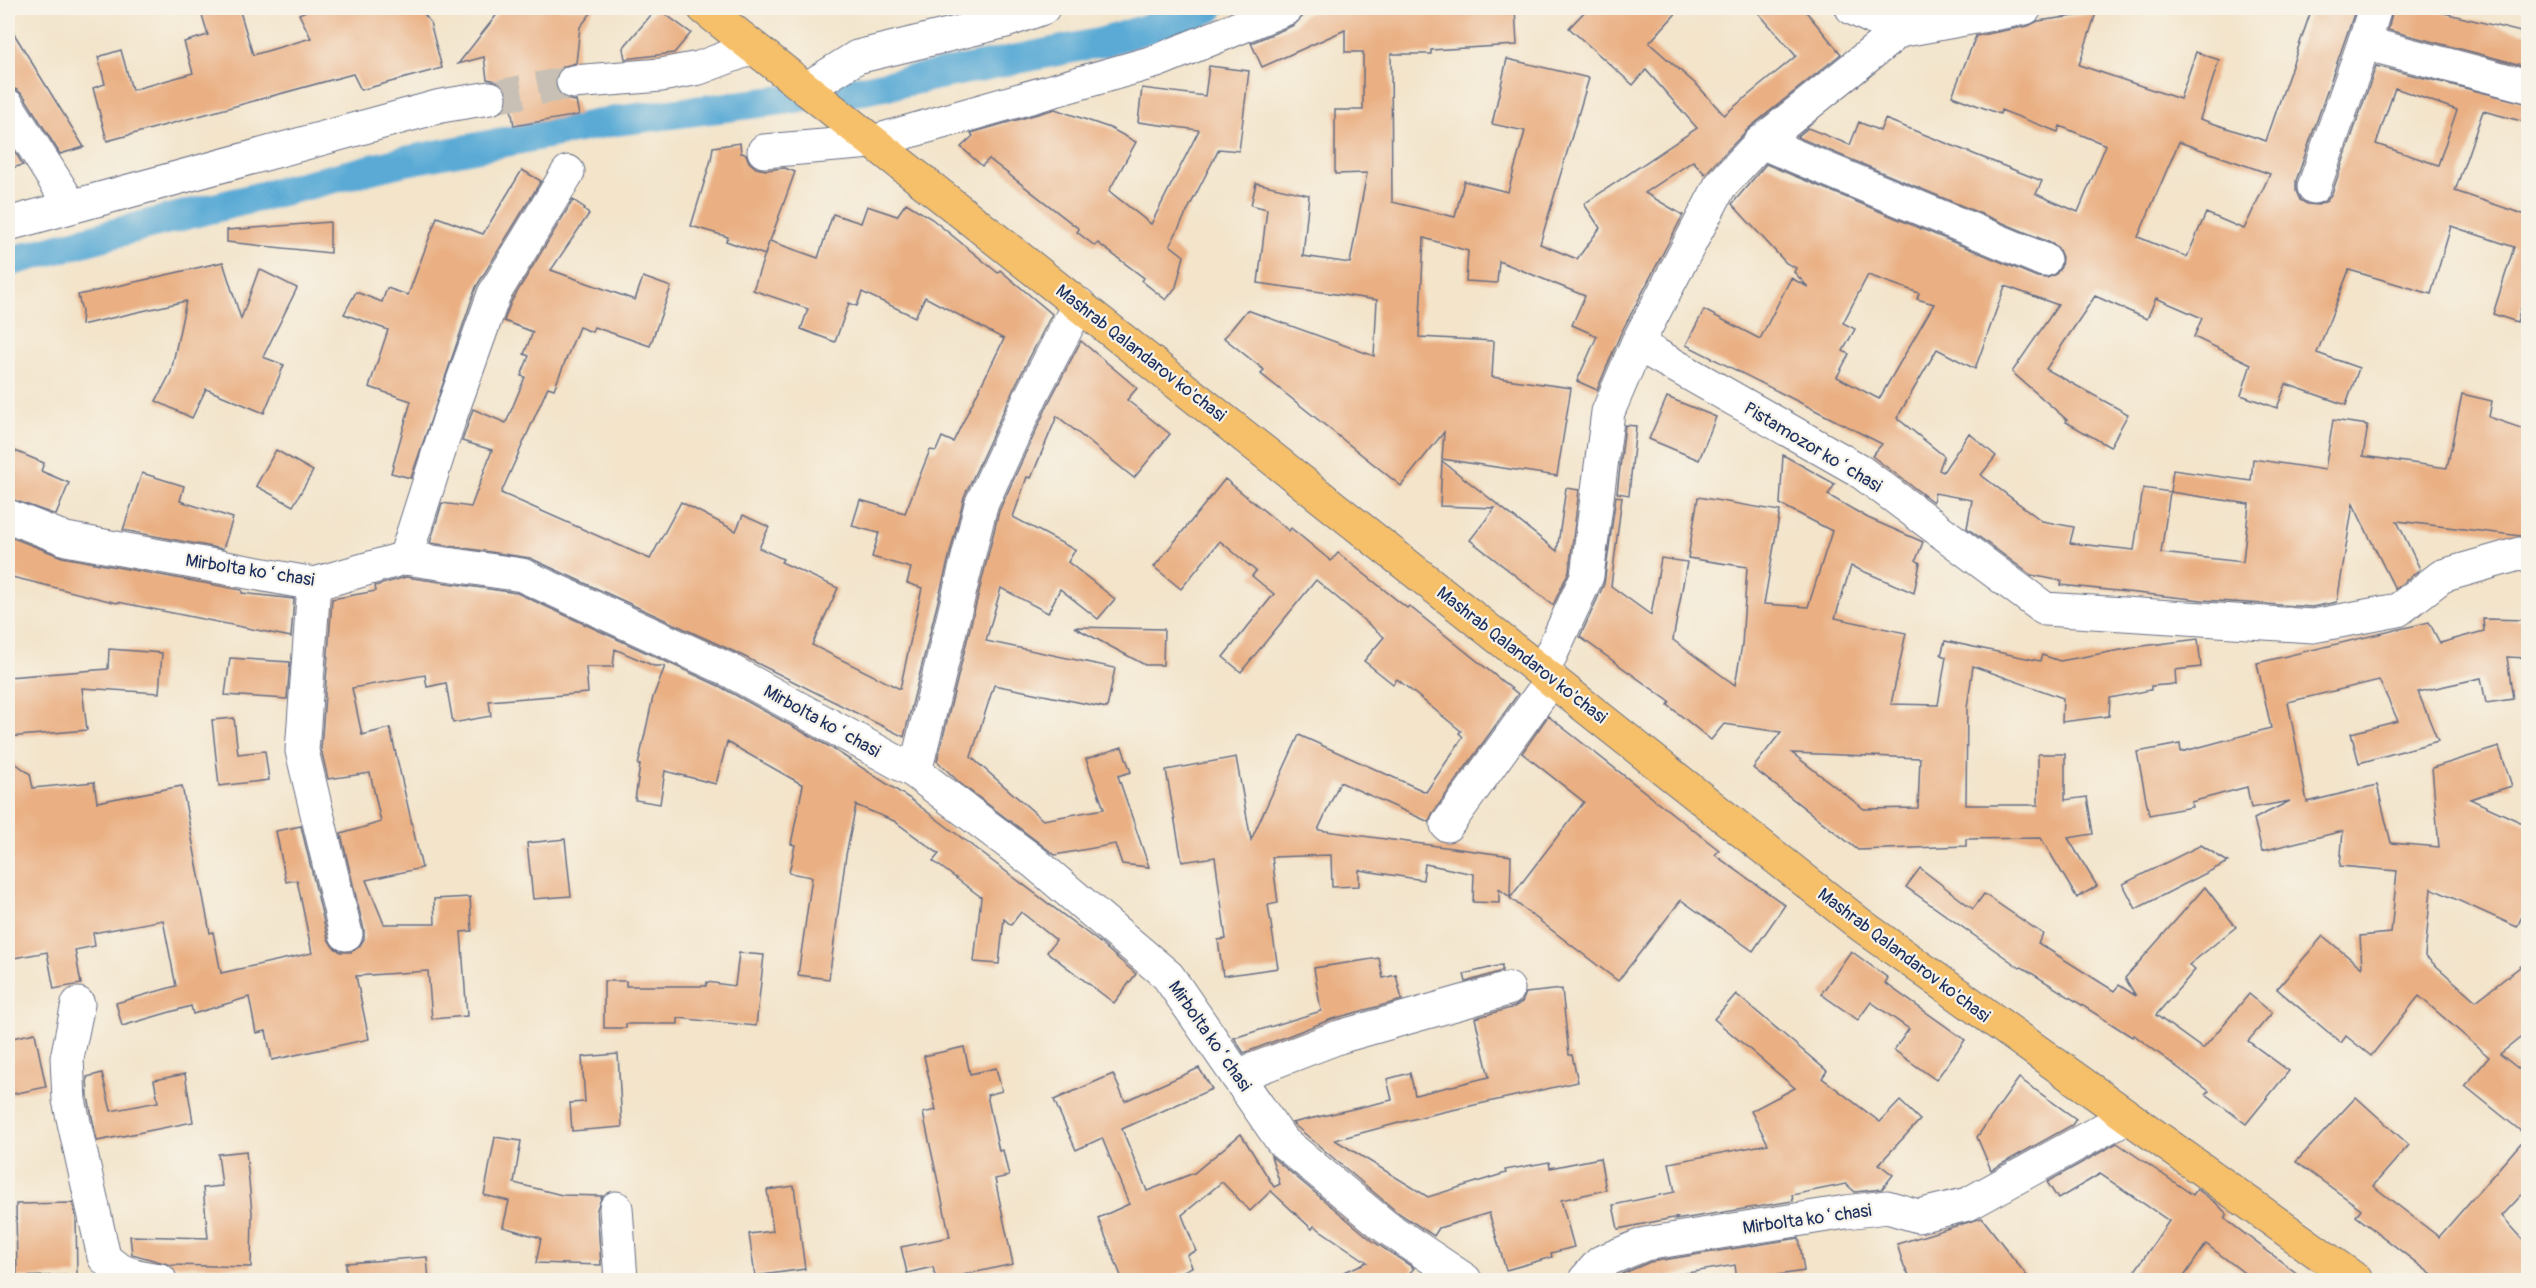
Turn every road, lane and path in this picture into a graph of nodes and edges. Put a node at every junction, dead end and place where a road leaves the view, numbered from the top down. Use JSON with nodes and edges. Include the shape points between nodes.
{"nodes":[{"id":1,"x":704,"y":8,"type":"edge"},
{"id":2,"x":1043,"y":8,"type":"edge"},
{"id":3,"x":1287,"y":8,"type":"edge"},
{"id":4,"x":1852,"y":8,"type":"edge"},
{"id":5,"x":2025,"y":8,"type":"edge"},
{"id":6,"x":2375,"y":8,"type":"edge"},
{"id":7,"x":1899,"y":31,"type":"junction"},
{"id":8,"x":2364,"y":43,"type":"junction"},
{"id":9,"x":761,"y":54,"type":"junction"},
{"id":10,"x":573,"y":82,"type":"tunnel mouth"},
{"id":11,"x":2529,"y":86,"type":"edge"},
{"id":12,"x":806,"y":89,"type":"junction"},
{"id":13,"x":490,"y":98,"type":"tunnel mouth"},
{"id":14,"x":8,"y":106,"type":"edge"},
{"id":15,"x":872,"y":141,"type":"junction"},
{"id":16,"x":1761,"y":142,"type":"junction"},
{"id":17,"x":764,"y":151,"type":"dead end"},
{"id":18,"x":568,"y":172,"type":"dead end"},
{"id":19,"x":2314,"y":187,"type":"dead end"},
{"id":20,"x":71,"y":206,"type":"junction"},
{"id":21,"x":8,"y":224,"type":"edge"},
{"id":22,"x":2044,"y":260,"type":"dead end"},
{"id":23,"x":1079,"y":304,"type":"junction"},
{"id":24,"x":1637,"y":344,"type":"junction"},
{"id":25,"x":8,"y":516,"type":"edge"},
{"id":26,"x":2529,"y":556,"type":"edge"},
{"id":27,"x":405,"y":558,"type":"junction"},
{"id":28,"x":314,"y":584,"type":"junction"},
{"id":29,"x":1547,"y":675,"type":"junction"},
{"id":30,"x":915,"y":772,"type":"junction"},
{"id":31,"x":1447,"y":825,"type":"dead end"},
{"id":32,"x":346,"y":934,"type":"dead end"},
{"id":33,"x":1508,"y":989,"type":"dead end"},
{"id":34,"x":78,"y":1004,"type":"dead end"},
{"id":35,"x":1237,"y":1076,"type":"junction"},
{"id":36,"x":2126,"y":1117,"type":"junction"},
{"id":37,"x":616,"y":1208,"type":"dead end"},
{"id":38,"x":160,"y":1281,"type":"edge"},
{"id":39,"x":621,"y":1281,"type":"edge"},
{"id":40,"x":1466,"y":1281,"type":"edge"},
{"id":41,"x":1584,"y":1281,"type":"edge"},
{"id":42,"x":2356,"y":1281,"type":"edge"}],
"edges":[{"from":1,"to":9,"type":"main road","name":"Mashrab Qalandarov ko'chasi"},
{"from":2,"to":12,"type":"street","via":[[1006,21],[857,57]]},
{"from":3,"to":15,"type":"street","via":[[1157,61]]},
{"from":4,"to":7,"type":"street"},
{"from":5,"to":7,"type":"street"},
{"from":6,"to":8,"type":"street"},
{"from":7,"to":16,"type":"street"},
{"from":8,"to":11,"type":"street"},
{"from":8,"to":19,"type":"street"},
{"from":9,"to":10,"type":"street","via":[[661,75]]},
{"from":9,"to":12,"type":"main road","name":"Mashrab Qalandarov ko'chasi"},
{"from":12,"to":15,"type":"main road","name":"Mashrab Qalandarov ko'chasi"},
{"from":13,"to":20,"type":"street","via":[[441,106]]},
{"from":14,"to":20,"type":"street"},
{"from":15,"to":17,"type":"street"},
{"from":15,"to":23,"type":"main road","name":"Mashrab Qalandarov ko'chasi"},
{"from":16,"to":22,"type":"street"},
{"from":16,"to":24,"type":"street","via":[[1720,186]]},
{"from":18,"to":27,"type":"street","via":[[494,294]]},
{"from":20,"to":21,"type":"street"},
{"from":23,"to":29,"type":"main road","name":"Mashrab Qalandarov ko'chasi"},
{"from":23,"to":30,"type":"street","via":[[981,505]]},
{"from":24,"to":26,"type":"street","name":"Pistamozor koʻchasi","via":[[1857,469],[2045,609],[2313,626],[2398,610],[2442,576],[2519,554]]},
{"from":24,"to":29,"type":"street","via":[[1608,412],[1587,576]]},
{"from":25,"to":28,"type":"street","name":"Mirbolta koʻchasi","via":[[66,539]]},
{"from":27,"to":28,"type":"street","name":"Mirbolta koʻchasi"},
{"from":27,"to":30,"type":"street","name":"Mirbolta koʻchasi","via":[[522,575],[727,669]]},
{"from":28,"to":32,"type":"street","via":[[302,751]]},
{"from":29,"to":31,"type":"street"},
{"from":29,"to":36,"type":"main road","name":"Mashrab Qalandarov ko'chasi","via":[[1861,925]]},
{"from":30,"to":35,"type":"street","name":"Mirbolta koʻchasi","via":[[1034,862],[1168,976]]},
{"from":33,"to":35,"type":"street","via":[[1339,1037]]},
{"from":34,"to":38,"type":"street","via":[[67,1058],[69,1100],[104,1257],[110,1265],[135,1276]]},
{"from":35,"to":40,"type":"street","name":"Mirbolta koʻchasi","via":[[1282,1141],[1386,1227]]},
{"from":36,"to":41,"type":"street","name":"Mirbolta koʻchasi","via":[[1968,1204],[1918,1216],[1887,1207],[1846,1212],[1645,1244],[1601,1262]]},
{"from":36,"to":42,"type":"main road","name":"Mashrab Qalandarov ko'chasi"},
{"from":37,"to":39,"type":"street"}]}
